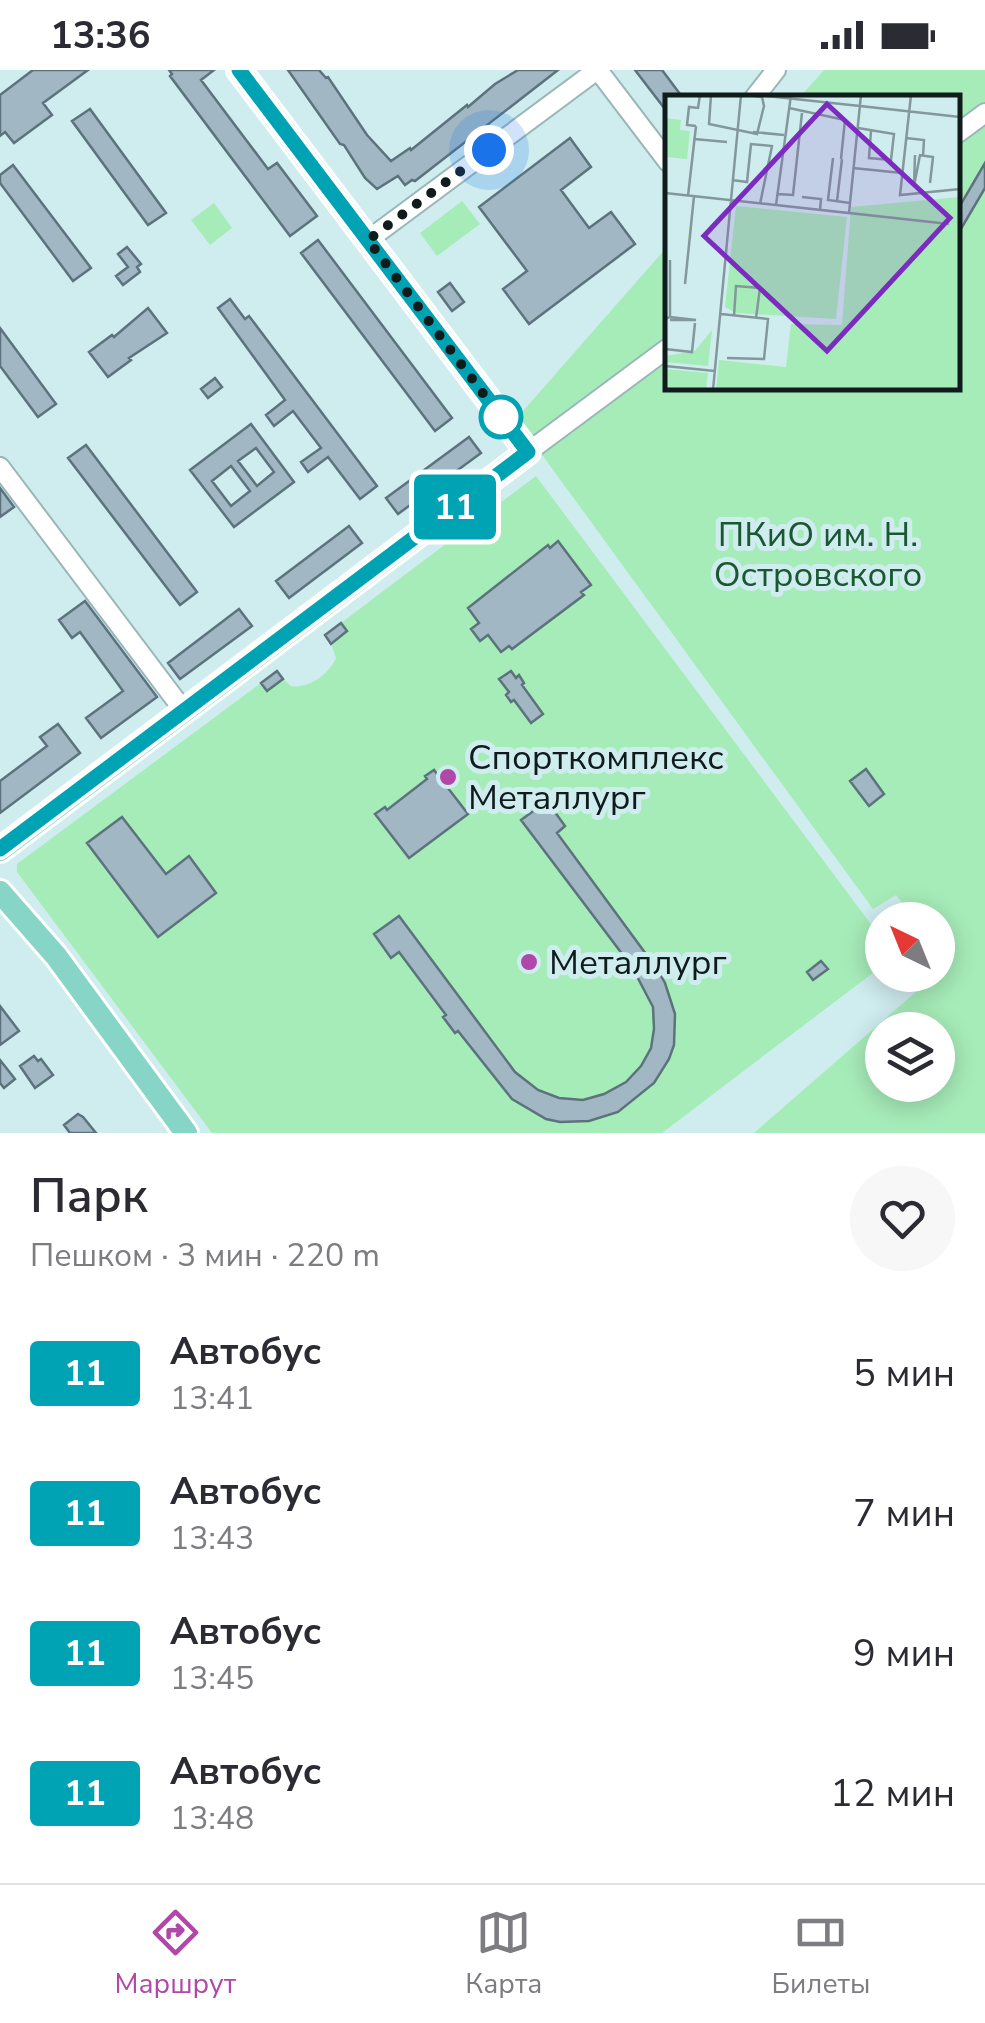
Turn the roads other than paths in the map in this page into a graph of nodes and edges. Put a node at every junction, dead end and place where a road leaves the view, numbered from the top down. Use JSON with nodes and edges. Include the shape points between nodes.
{"nodes":[{"id":1,"x":239,"y":70,"type":"edge"},
{"id":2,"x":598,"y":70,"type":"edge"},
{"id":3,"x":776,"y":70,"type":"edge"},
{"id":4,"x":756,"y":95,"type":"edge"},
{"id":5,"x":985,"y":113,"type":"edge"},
{"id":6,"x":960,"y":132,"type":"edge"},
{"id":7,"x":665,"y":158,"type":"edge"},
{"id":8,"x":368,"y":240,"type":"junction"},
{"id":9,"x":665,"y":350,"type":"edge"},
{"id":10,"x":528,"y":452,"type":"junction"},
{"id":11,"x":0,"y":467,"type":"edge"},
{"id":12,"x":184,"y":711,"type":"junction"},
{"id":13,"x":0,"y":850,"type":"edge"},
{"id":14,"x":0,"y":892,"type":"edge"},
{"id":15,"x":186,"y":1133,"type":"edge"}],
"edges":[{"from":1,"to":8,"type":"main road"},
{"from":2,"to":7,"type":"street"},
{"from":2,"to":8,"type":"street"},
{"from":3,"to":4,"type":"street"},
{"from":5,"to":6,"type":"street"},
{"from":8,"to":10,"type":"main road"},
{"from":9,"to":10,"type":"street"},
{"from":10,"to":12,"type":"main road"},
{"from":11,"to":12,"type":"street"},
{"from":12,"to":13,"type":"main road"},
{"from":14,"to":15,"type":"main road","via":[[56,956]]}]}
